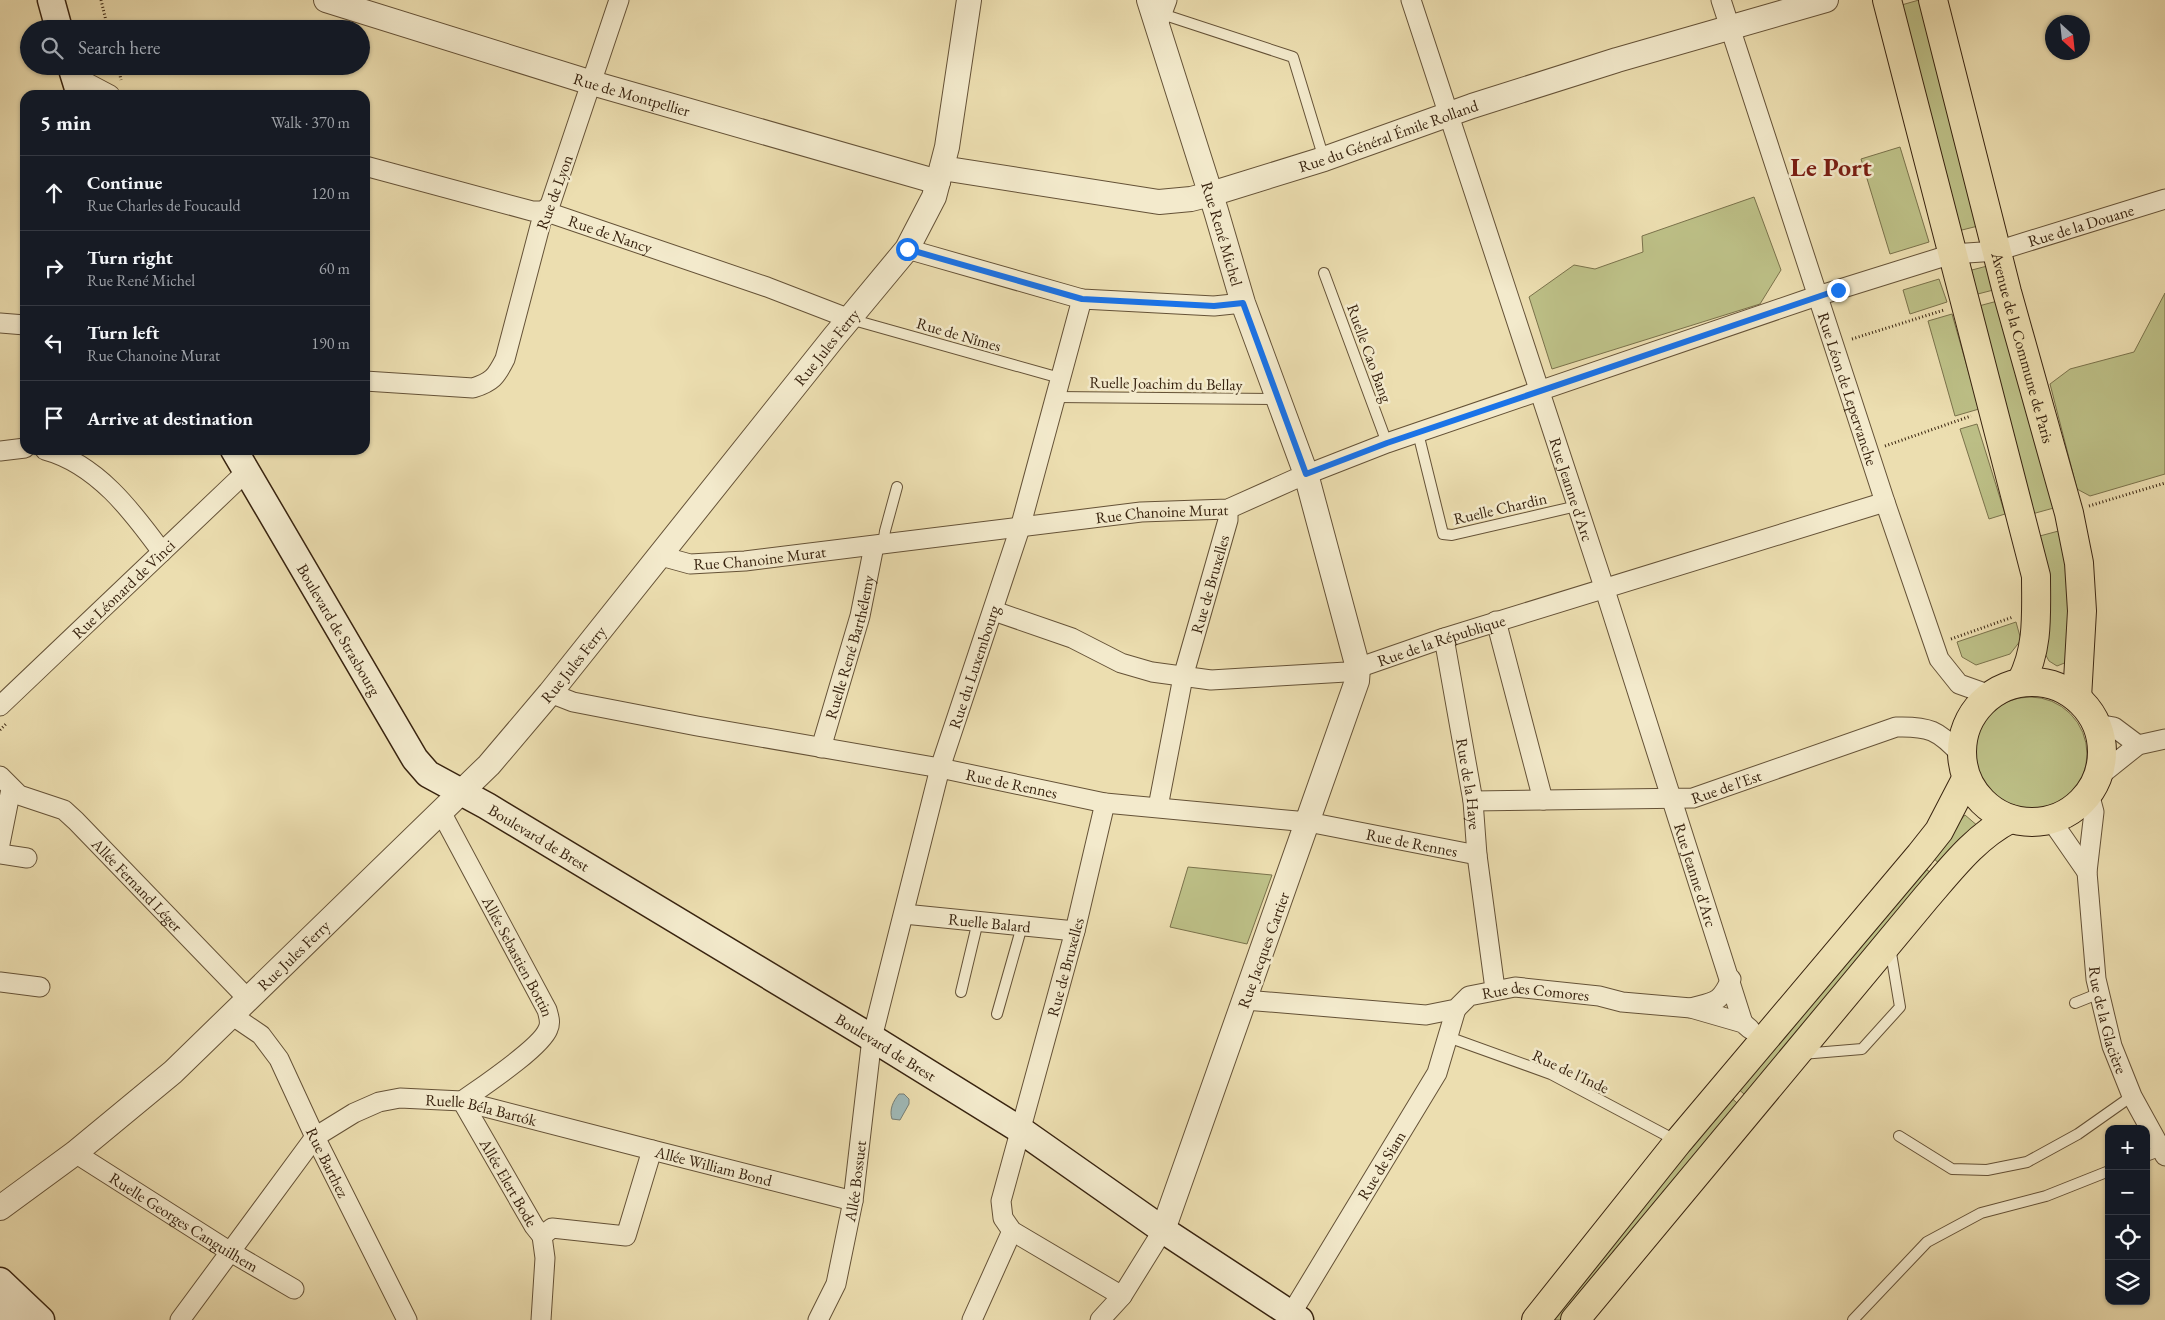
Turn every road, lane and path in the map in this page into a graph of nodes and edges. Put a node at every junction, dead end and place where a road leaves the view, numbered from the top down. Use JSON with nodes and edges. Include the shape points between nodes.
{"nodes":[{"id":1,"x":51,"y":0,"type":"edge"},
{"id":2,"x":101,"y":0,"type":"edge"},
{"id":3,"x":326,"y":0,"type":"edge"},
{"id":4,"x":619,"y":0,"type":"edge"},
{"id":5,"x":970,"y":0,"type":"edge"},
{"id":6,"x":1410,"y":0,"type":"edge"},
{"id":7,"x":1721,"y":0,"type":"edge"},
{"id":8,"x":1826,"y":0,"type":"edge"},
{"id":9,"x":1887,"y":0,"type":"edge"},
{"id":10,"x":1933,"y":0,"type":"edge"},
{"id":11,"x":1159,"y":10,"type":"edge"},
{"id":12,"x":57,"y":20,"type":"edge"},
{"id":13,"x":106,"y":20,"type":"edge"},
{"id":14,"x":1730,"y":27,"type":"junction"},
{"id":15,"x":117,"y":75,"type":"edge"},
{"id":16,"x":75,"y":79,"type":"edge"},
{"id":17,"x":592,"y":83,"type":"junction"},
{"id":18,"x":116,"y":89,"type":"edge"},
{"id":19,"x":1447,"y":114,"type":"junction"},
{"id":20,"x":1324,"y":159,"type":"junction"},
{"id":21,"x":370,"y":167,"type":"edge"},
{"id":22,"x":940,"y":175,"type":"junction"},
{"id":23,"x":1211,"y":194,"type":"junction"},
{"id":24,"x":2165,"y":199,"type":"edge"},
{"id":25,"x":544,"y":211,"type":"junction"},
{"id":26,"x":907,"y":249,"type":"junction"},
{"id":27,"x":1997,"y":251,"type":"junction"},
{"id":28,"x":1952,"y":254,"type":"junction"},
{"id":29,"x":1324,"y":273,"type":"dead end"},
{"id":30,"x":1817,"y":297,"type":"junction"},
{"id":31,"x":1082,"y":299,"type":"junction"},
{"id":32,"x":1243,"y":303,"type":"junction"},
{"id":33,"x":1947,"y":309,"type":"dead end"},
{"id":34,"x":850,"y":319,"type":"junction"},
{"id":35,"x":0,"y":323,"type":"edge"},
{"id":36,"x":20,"y":325,"type":"edge"},
{"id":37,"x":1848,"y":340,"type":"dead end"},
{"id":38,"x":1060,"y":378,"type":"junction"},
{"id":39,"x":370,"y":381,"type":"edge"},
{"id":40,"x":1540,"y":392,"type":"junction"},
{"id":41,"x":1056,"y":397,"type":"junction"},
{"id":42,"x":1277,"y":399,"type":"junction"},
{"id":43,"x":1974,"y":415,"type":"dead end"},
{"id":44,"x":1418,"y":433,"type":"junction"},
{"id":45,"x":1387,"y":443,"type":"junction"},
{"id":46,"x":1883,"y":446,"type":"dead end"},
{"id":47,"x":20,"y":449,"type":"edge"},
{"id":48,"x":0,"y":451,"type":"edge"},
{"id":49,"x":62,"y":455,"type":"edge"},
{"id":50,"x":240,"y":461,"type":"edge"},
{"id":51,"x":1306,"y":474,"type":"junction"},
{"id":52,"x":2165,"y":483,"type":"edge"},
{"id":53,"x":896,"y":487,"type":"dead end"},
{"id":54,"x":1885,"y":502,"type":"junction"},
{"id":55,"x":1578,"y":506,"type":"junction"},
{"id":56,"x":2087,"y":506,"type":"dead end"},
{"id":57,"x":1228,"y":509,"type":"junction"},
{"id":58,"x":1020,"y":528,"type":"junction"},
{"id":59,"x":879,"y":545,"type":"junction"},
{"id":60,"x":162,"y":552,"type":"junction"},
{"id":61,"x":661,"y":556,"type":"junction"},
{"id":62,"x":1604,"y":587,"type":"junction"},
{"id":63,"x":994,"y":611,"type":"junction"},
{"id":64,"x":2020,"y":615,"type":"dead end"},
{"id":65,"x":1496,"y":621,"type":"junction"},
{"id":66,"x":1444,"y":638,"type":"junction"},
{"id":67,"x":1948,"y":640,"type":"dead end"},
{"id":68,"x":1358,"y":668,"type":"junction"},
{"id":69,"x":1183,"y":677,"type":"junction"},
{"id":70,"x":2021,"y":682,"type":"junction"},
{"id":71,"x":550,"y":693,"type":"junction"},
{"id":72,"x":1990,"y":695,"type":"junction"},
{"id":73,"x":2077,"y":698,"type":"junction"},
{"id":74,"x":0,"y":706,"type":"edge"},
{"id":75,"x":2097,"y":724,"type":"junction"},
{"id":76,"x":2165,"y":739,"type":"edge"},
{"id":77,"x":2138,"y":745,"type":"junction"},
{"id":78,"x":821,"y":748,"type":"junction"},
{"id":79,"x":1963,"y":767,"type":"junction"},
{"id":80,"x":940,"y":768,"type":"junction"},
{"id":81,"x":6,"y":782,"type":"edge"},
{"id":82,"x":2093,"y":785,"type":"junction"},
{"id":83,"x":460,"y":793,"type":"junction"},
{"id":84,"x":1673,"y":799,"type":"junction"},
{"id":85,"x":1543,"y":800,"type":"junction"},
{"id":86,"x":1473,"y":801,"type":"junction"},
{"id":87,"x":1105,"y":803,"type":"junction"},
{"id":88,"x":1158,"y":807,"type":"junction"},
{"id":89,"x":440,"y":812,"type":"junction"},
{"id":90,"x":2010,"y":819,"type":"junction"},
{"id":91,"x":2051,"y":820,"type":"junction"},
{"id":92,"x":1308,"y":822,"type":"junction"},
{"id":93,"x":0,"y":844,"type":"edge"},
{"id":94,"x":0,"y":854,"type":"edge"},
{"id":95,"x":1477,"y":855,"type":"junction"},
{"id":96,"x":27,"y":858,"type":"dead end"},
{"id":97,"x":2087,"y":872,"type":"junction"},
{"id":98,"x":904,"y":914,"type":"junction"},
{"id":99,"x":978,"y":921,"type":"junction"},
{"id":100,"x":1022,"y":926,"type":"junction"},
{"id":101,"x":1075,"y":931,"type":"junction"},
{"id":102,"x":1888,"y":941,"type":"junction"},
{"id":103,"x":1731,"y":979,"type":"junction"},
{"id":104,"x":0,"y":982,"type":"edge"},
{"id":105,"x":40,"y":987,"type":"dead end"},
{"id":106,"x":1495,"y":989,"type":"junction"},
{"id":107,"x":961,"y":992,"type":"dead end"},
{"id":108,"x":2100,"y":993,"type":"junction"},
{"id":109,"x":1245,"y":1000,"type":"junction"},
{"id":110,"x":2075,"y":1003,"type":"dead end"},
{"id":111,"x":241,"y":1008,"type":"junction"},
{"id":112,"x":1691,"y":1008,"type":"junction"},
{"id":113,"x":1456,"y":1009,"type":"junction"},
{"id":114,"x":997,"y":1014,"type":"dead end"},
{"id":115,"x":1743,"y":1023,"type":"junction"},
{"id":116,"x":1448,"y":1037,"type":"junction"},
{"id":117,"x":872,"y":1038,"type":"junction"},
{"id":118,"x":1763,"y":1041,"type":"junction"},
{"id":119,"x":1794,"y":1055,"type":"junction"},
{"id":120,"x":2132,"y":1096,"type":"junction"},
{"id":121,"x":462,"y":1101,"type":"junction"},
{"id":122,"x":1022,"y":1131,"type":"junction"},
{"id":123,"x":1900,"y":1136,"type":"dead end"},
{"id":124,"x":314,"y":1137,"type":"junction"},
{"id":125,"x":1678,"y":1142,"type":"junction"},
{"id":126,"x":652,"y":1150,"type":"junction"},
{"id":127,"x":75,"y":1153,"type":"junction"},
{"id":128,"x":2158,"y":1154,"type":"edge"},
{"id":129,"x":2105,"y":1173,"type":"edge"},
{"id":130,"x":853,"y":1201,"type":"junction"},
{"id":131,"x":0,"y":1208,"type":"edge"},
{"id":132,"x":1164,"y":1230,"type":"junction"},
{"id":133,"x":1012,"y":1231,"type":"junction"},
{"id":134,"x":542,"y":1236,"type":"junction"},
{"id":135,"x":229,"y":1251,"type":"junction"},
{"id":136,"x":0,"y":1281,"type":"edge"},
{"id":137,"x":294,"y":1289,"type":"dead end"},
{"id":138,"x":1122,"y":1296,"type":"junction"},
{"id":139,"x":0,"y":1309,"type":"edge"},
{"id":140,"x":1296,"y":1317,"type":"edge"},
{"id":141,"x":10,"y":1320,"type":"edge"},
{"id":142,"x":41,"y":1320,"type":"edge"},
{"id":143,"x":180,"y":1320,"type":"edge"},
{"id":144,"x":406,"y":1320,"type":"edge"},
{"id":145,"x":540,"y":1320,"type":"edge"},
{"id":146,"x":818,"y":1320,"type":"edge"},
{"id":147,"x":972,"y":1320,"type":"edge"},
{"id":148,"x":1100,"y":1320,"type":"edge"},
{"id":149,"x":1536,"y":1320,"type":"edge"},
{"id":150,"x":1575,"y":1320,"type":"edge"},
{"id":151,"x":1853,"y":1320,"type":"edge"}],
"edges":[{"from":1,"to":12,"type":"main road"},
{"from":2,"to":13,"type":"path"},
{"from":3,"to":17,"type":"street","name":"Rue de Montpellier"},
{"from":4,"to":17,"type":"street","name":"Rue de Lyon"},
{"from":5,"to":22,"type":"street","name":"Rue Jules Ferry","via":[[949,138]]},
{"from":6,"to":19,"type":"street","name":"Rue Jeanne d'Arc"},
{"from":7,"to":14,"type":"street","name":"Rue Léon de Lepervanche"},
{"from":8,"to":14,"type":"street","name":"Rue du Général Émile Rolland"},
{"from":9,"to":28,"type":"main road"},
{"from":10,"to":27,"type":"main road","name":"Avenue de la Commune de Paris"},
{"from":11,"to":20,"type":"lane","via":[[1293,57]]},
{"from":11,"to":23,"type":"street","name":"Rue René Michel"},
{"from":14,"to":19,"type":"street","name":"Rue du Général Émile Rolland"},
{"from":14,"to":30,"type":"street","name":"Rue Léon de Lepervanche"},
{"from":15,"to":18,"type":"path"},
{"from":16,"to":18,"type":"street"},
{"from":17,"to":22,"type":"street","name":"Rue de Montpellier"},
{"from":17,"to":25,"type":"street","name":"Rue de Lyon","via":[[550,205]]},
{"from":19,"to":20,"type":"street","name":"Rue du Général Émile Rolland"},
{"from":19,"to":40,"type":"street","name":"Rue Jeanne d'Arc"},
{"from":20,"to":23,"type":"street","name":"Rue du Général Émile Rolland"},
{"from":21,"to":25,"type":"street","name":"Rue de Nancy","via":[[532,211]]},
{"from":22,"to":23,"type":"street","name":"Rue du Général Émile Rolland","via":[[1160,202]]},
{"from":22,"to":26,"type":"street","name":"Rue Jules Ferry","via":[[919,229]]},
{"from":23,"to":32,"type":"street","name":"Rue René Michel"},
{"from":24,"to":27,"type":"street","name":"Rue de la Douane"},
{"from":25,"to":34,"type":"street","name":"Rue de Nancy","via":[[767,287]]},
{"from":25,"to":39,"type":"street","name":"Rue de Lyon","via":[[505,359],[489,383],[473,388]]},
{"from":26,"to":31,"type":"street"},
{"from":26,"to":34,"type":"street","name":"Rue Jules Ferry"},
{"from":27,"to":28,"type":"street","name":"Rue de la Douane"},
{"from":27,"to":73,"type":"main road","name":"Avenue de la Commune de Paris","via":[[2069,513],[2079,563],[2082,611]]},
{"from":28,"to":30,"type":"street","name":"Rue Chanoine Murat"},
{"from":28,"to":70,"type":"main road","via":[[2036,576],[2037,631],[2030,666]]},
{"from":29,"to":45,"type":"lane","name":"Ruelle Cao Bang"},
{"from":30,"to":40,"type":"street","name":"Rue Chanoine Murat"},
{"from":30,"to":54,"type":"street","name":"Rue Léon de Lepervanche"},
{"from":31,"to":32,"type":"street","via":[[1214,306]]},
{"from":31,"to":38,"type":"street","name":"Rue du Luxembourg"},
{"from":32,"to":42,"type":"street","name":"Rue René Michel"},
{"from":33,"to":37,"type":"path"},
{"from":34,"to":38,"type":"lane","name":"Rue de Nîmes"},
{"from":34,"to":61,"type":"street","name":"Rue Jules Ferry"},
{"from":35,"to":36,"type":"street"},
{"from":38,"to":41,"type":"street","name":"Rue du Luxembourg"},
{"from":40,"to":44,"type":"street","name":"Rue Chanoine Murat"},
{"from":40,"to":55,"type":"street","name":"Rue Jeanne d'Arc"},
{"from":41,"to":42,"type":"lane","name":"Ruelle Joachim du Bellay"},
{"from":41,"to":58,"type":"street","name":"Rue du Luxembourg"},
{"from":42,"to":51,"type":"street","name":"Rue René Michel"},
{"from":43,"to":46,"type":"path"},
{"from":44,"to":45,"type":"street","name":"Rue Chanoine Murat"},
{"from":44,"to":55,"type":"lane","name":"Ruelle Chardin","via":[[1443,534],[1452,535]]},
{"from":45,"to":51,"type":"street","name":"Rue Chanoine Murat"},
{"from":47,"to":48,"type":"street"},
{"from":49,"to":60,"type":"street","via":[[83,466],[108,487]]},
{"from":50,"to":60,"type":"street","name":"Rue Léonard de Vinci"},
{"from":50,"to":83,"type":"main road","name":"Boulevard de Strasbourg","via":[[415,759],[428,774]]},
{"from":51,"to":57,"type":"street","name":"Rue Chanoine Murat"},
{"from":51,"to":68,"type":"street","name":"Rue René Michel"},
{"from":52,"to":56,"type":"path"},
{"from":53,"to":59,"type":"lane"},
{"from":54,"to":62,"type":"street","name":"Rue de la République"},
{"from":54,"to":72,"type":"street","name":"Rue Léon de Lepervanche","via":[[1939,658],[1959,684]]},
{"from":55,"to":62,"type":"street","name":"Rue Jeanne d'Arc"},
{"from":57,"to":58,"type":"street","name":"Rue Chanoine Murat","via":[[1141,512]]},
{"from":57,"to":69,"type":"street","name":"Rue de Bruxelles","via":[[1228,520]]},
{"from":58,"to":59,"type":"street","name":"Rue Chanoine Murat"},
{"from":58,"to":63,"type":"street","name":"Rue du Luxembourg"},
{"from":59,"to":61,"type":"street","name":"Rue Chanoine Murat","via":[[702,564]]},
{"from":59,"to":78,"type":"street","name":"Ruelle René Barthélemy"},
{"from":60,"to":74,"type":"street","name":"Rue Léonard de Vinci"},
{"from":61,"to":71,"type":"street","name":"Rue Jules Ferry"},
{"from":62,"to":65,"type":"street","name":"Rue de la République"},
{"from":62,"to":84,"type":"street","name":"Rue Jeanne d'Arc"},
{"from":63,"to":69,"type":"street","name":"Rue de la République","via":[[1072,638],[1121,662]]},
{"from":63,"to":80,"type":"street","name":"Rue du Luxembourg"},
{"from":64,"to":67,"type":"path"},
{"from":65,"to":66,"type":"street","name":"Rue de la République"},
{"from":65,"to":85,"type":"street"},
{"from":66,"to":68,"type":"street","name":"Rue de la République"},
{"from":66,"to":86,"type":"street","name":"Rue de la Haye"},
{"from":68,"to":69,"type":"street","name":"Rue de la République","via":[[1346,672],[1211,680]]},
{"from":68,"to":92,"type":"street","name":"Rue Jacques Cartier","via":[[1357,681]]},
{"from":69,"to":88,"type":"street","name":"Rue de Bruxelles"},
{"from":70,"to":72,"type":"main road"},
{"from":70,"to":73,"type":"main road","via":[[2041,682],[2060,687]]},
{"from":71,"to":78,"type":"street","name":"Rue de Rennes","via":[[574,702]]},
{"from":71,"to":83,"type":"street","name":"Rue Jules Ferry","via":[[489,765]]},
{"from":72,"to":79,"type":"main road","via":[[1974,712],[1964,732]]},
{"from":73,"to":75,"type":"main road"},
{"from":75,"to":77,"type":"street","via":[[2114,728]]},
{"from":75,"to":82,"type":"main road","via":[[2102,750]]},
{"from":76,"to":77,"type":"street"},
{"from":77,"to":82,"type":"street"},
{"from":78,"to":80,"type":"street","name":"Rue de Rennes"},
{"from":79,"to":84,"type":"street","name":"Rue de l'Est","via":[[1948,740],[1922,726],[1896,727],[1692,798]]},
{"from":79,"to":90,"type":"main road","via":[[1977,797]]},
{"from":79,"to":118,"type":"main road","via":[[1939,831]]},
{"from":80,"to":87,"type":"street","name":"Rue de Rennes"},
{"from":80,"to":98,"type":"street","name":"Rue du Luxembourg"},
{"from":81,"to":93,"type":"street","name":"Allée Fernand Léger"},
{"from":81,"to":111,"type":"street","name":"Allée Fernand Léger","via":[[27,799],[64,810],[76,820]]},
{"from":82,"to":91,"type":"main road","via":[[2072,809]]},
{"from":82,"to":97,"type":"street","name":"Rue de la Glacière","via":[[2094,812]]},
{"from":83,"to":89,"type":"street","name":"Rue Jules Ferry"},
{"from":83,"to":117,"type":"main road","name":"Boulevard de Brest","via":[[487,806]]},
{"from":84,"to":85,"type":"street","name":"Rue de l'Est"},
{"from":84,"to":103,"type":"street","name":"Rue Jeanne d'Arc"},
{"from":85,"to":86,"type":"street","name":"Rue de l'Est"},
{"from":86,"to":95,"type":"street","name":"Rue de la Haye"},
{"from":87,"to":88,"type":"street","name":"Rue de Rennes"},
{"from":87,"to":101,"type":"street","name":"Rue de Bruxelles"},
{"from":88,"to":92,"type":"street","name":"Rue de Rennes"},
{"from":89,"to":111,"type":"street","name":"Rue Jules Ferry"},
{"from":89,"to":121,"type":"street","name":"Allée Sebastien Bottin","via":[[550,1021],[537,1043]]},
{"from":90,"to":91,"type":"main road"},
{"from":90,"to":102,"type":"main road","via":[[1975,843]]},
{"from":91,"to":97,"type":"street","name":"Rue de la Glacière"},
{"from":92,"to":95,"type":"street","name":"Rue de Rennes"},
{"from":92,"to":109,"type":"street","name":"Rue Jacques Cartier"},
{"from":94,"to":96,"type":"street"},
{"from":95,"to":106,"type":"street","name":"Rue de la Haye"},
{"from":97,"to":108,"type":"street","name":"Rue de la Glacière"},
{"from":98,"to":99,"type":"street","name":"Ruelle Balard"},
{"from":98,"to":117,"type":"street","name":"Rue du Luxembourg"},
{"from":99,"to":100,"type":"street","name":"Ruelle Balard"},
{"from":99,"to":107,"type":"lane"},
{"from":100,"to":101,"type":"street","name":"Ruelle Balard"},
{"from":100,"to":114,"type":"lane"},
{"from":101,"to":122,"type":"street","name":"Rue de Bruxelles"},
{"from":102,"to":119,"type":"main road"},
{"from":102,"to":119,"type":"lane","via":[[1900,1007],[1862,1049]]},
{"from":103,"to":112,"type":"street","via":[[1723,996]]},
{"from":103,"to":115,"type":"street","name":"Rue Jeanne d'Arc"},
{"from":104,"to":105,"type":"street"},
{"from":106,"to":112,"type":"street","name":"Rue des Comores","via":[[1515,986],[1599,996],[1622,1002]]},
{"from":106,"to":113,"type":"street","name":"Rue des Comores","via":[[1469,996]]},
{"from":108,"to":110,"type":"lane"},
{"from":108,"to":120,"type":"street","name":"Rue de la Glacière","via":[[2112,1046]]},
{"from":109,"to":113,"type":"street","name":"Rue des Comores","via":[[1426,1015]]},
{"from":109,"to":132,"type":"street","name":"Rue Jacques Cartier"},
{"from":111,"to":124,"type":"street","name":"Rue Barthez","via":[[279,1059]]},
{"from":111,"to":127,"type":"street","name":"Rue Jules Ferry","via":[[173,1072]]},
{"from":112,"to":115,"type":"street","name":"Rue des Comores"},
{"from":113,"to":116,"type":"street","name":"Rue de Siam"},
{"from":115,"to":118,"type":"street","name":"Rue des Comores"},
{"from":116,"to":125,"type":"lane","name":"Rue de l'Inde","via":[[1551,1074]]},
{"from":116,"to":140,"type":"street","name":"Rue de Siam","via":[[1437,1073]]},
{"from":117,"to":122,"type":"main road","name":"Boulevard de Brest"},
{"from":117,"to":130,"type":"street","name":"Allée Bossuet"},
{"from":118,"to":125,"type":"main road"},
{"from":119,"to":150,"type":"main road"},
{"from":120,"to":123,"type":"lane","via":[[2078,1134],[2027,1162],[1987,1170],[1952,1169]]},
{"from":120,"to":128,"type":"street","name":"Rue de la Glacière"},
{"from":121,"to":124,"type":"street","name":"Ruelle Béla Bartók","via":[[400,1098],[379,1102]]},
{"from":121,"to":126,"type":"street","name":"Ruelle Béla Bartók"},
{"from":121,"to":134,"type":"street","name":"Allée Elert Bode"},
{"from":122,"to":132,"type":"main road","name":"Boulevard de Brest"},
{"from":122,"to":133,"type":"street","name":"Rue de Bruxelles","via":[[1001,1201],[1003,1218]]},
{"from":124,"to":135,"type":"street"},
{"from":124,"to":144,"type":"street","name":"Rue Barthez"},
{"from":125,"to":149,"type":"main road"},
{"from":126,"to":130,"type":"street","name":"Allée William Bond"},
{"from":126,"to":134,"type":"street","name":"Allée William Bond","via":[[626,1236],[552,1228]]},
{"from":127,"to":131,"type":"street","name":"Rue Jules Ferry"},
{"from":127,"to":135,"type":"street","name":"Ruelle Georges Canguilhem"},
{"from":129,"to":151,"type":"lane","via":[[2046,1196],[1981,1213],[1927,1242]]},
{"from":130,"to":146,"type":"street","name":"Allée Bossuet","via":[[836,1284]]},
{"from":132,"to":138,"type":"street"},
{"from":132,"to":140,"type":"main road","name":"Boulevard de Brest"},
{"from":133,"to":138,"type":"street"},
{"from":133,"to":147,"type":"street"},
{"from":134,"to":145,"type":"street","via":[[544,1258]]},
{"from":135,"to":137,"type":"street","name":"Ruelle Georges Canguilhem"},
{"from":135,"to":143,"type":"street"},
{"from":136,"to":142,"type":"main road"},
{"from":138,"to":148,"type":"street"},
{"from":139,"to":141,"type":"main road"}]}
